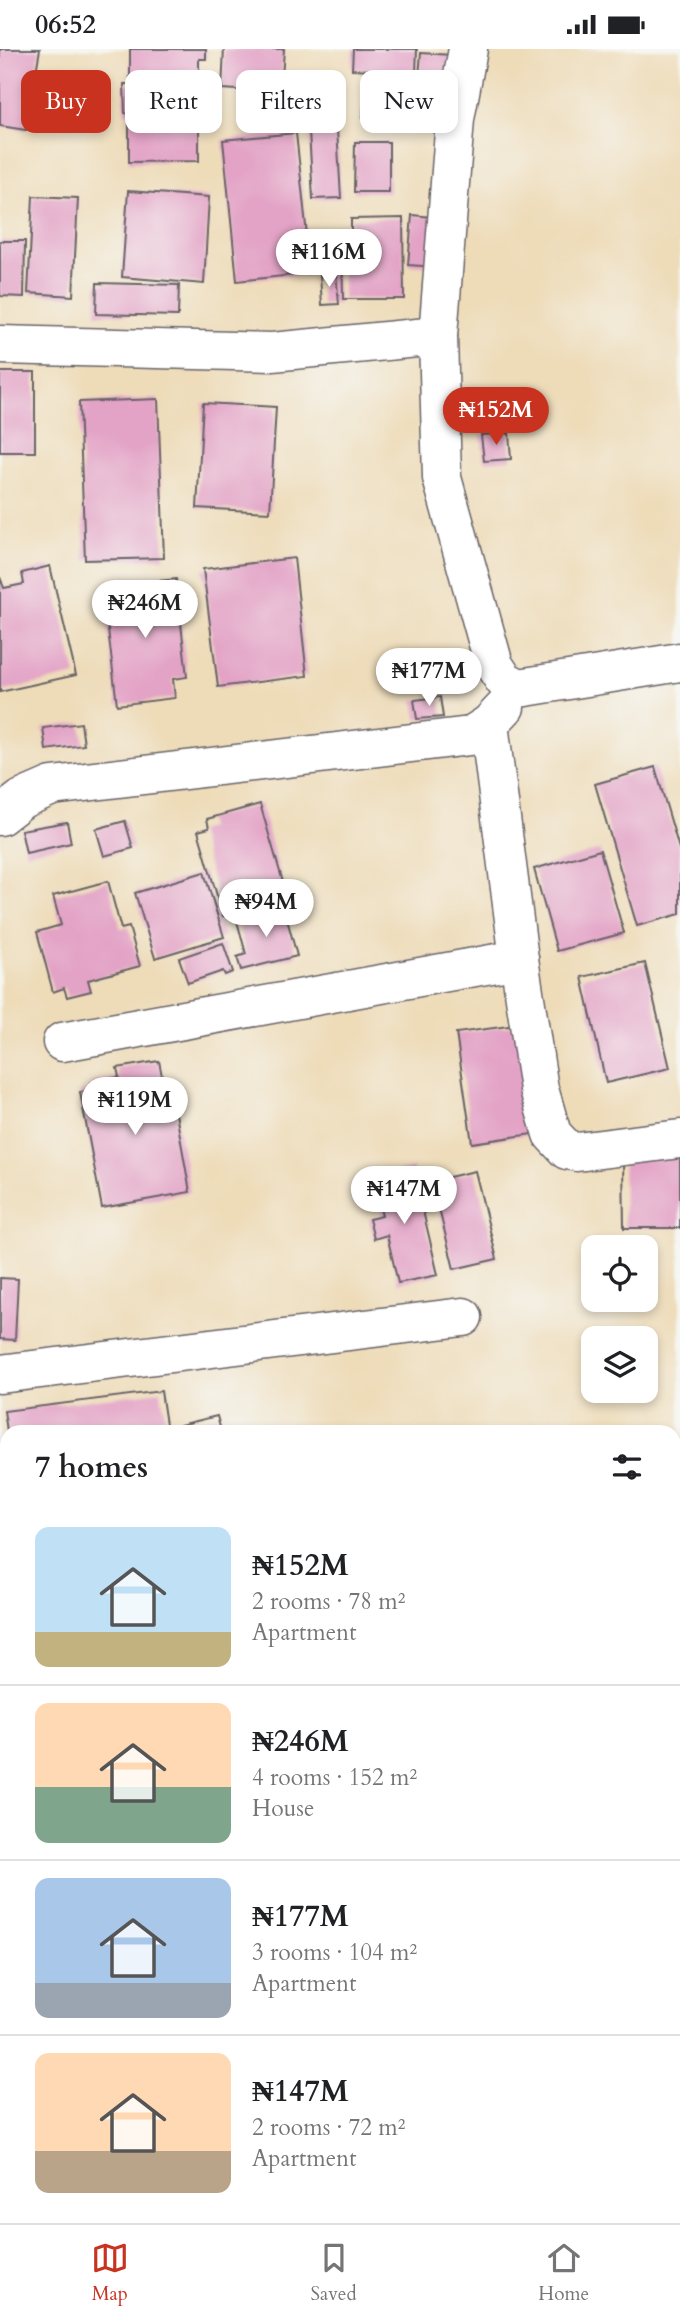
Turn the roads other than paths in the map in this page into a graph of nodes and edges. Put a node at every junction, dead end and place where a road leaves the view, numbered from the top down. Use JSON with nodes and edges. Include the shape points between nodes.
{"nodes":[{"id":1,"x":468,"y":49,"type":"edge"},
{"id":2,"x":438,"y":336,"type":"junction"},
{"id":3,"x":0,"y":345,"type":"edge"},
{"id":4,"x":680,"y":662,"type":"edge"},
{"id":5,"x":519,"y":688,"type":"junction"},
{"id":6,"x":489,"y":724,"type":"junction"},
{"id":7,"x":0,"y":816,"type":"edge"},
{"id":8,"x":519,"y":959,"type":"junction"},
{"id":9,"x":62,"y":1042,"type":"dead end"},
{"id":10,"x":680,"y":1139,"type":"edge"},
{"id":11,"x":463,"y":1317,"type":"dead end"},
{"id":12,"x":0,"y":1374,"type":"edge"}],
"edges":[{"from":1,"to":2,"type":"street","via":[[455,119]]},
{"from":2,"to":3,"type":"street","via":[[272,352]]},
{"from":2,"to":5,"type":"street","via":[[442,478],[494,666],[504,680]]},
{"from":4,"to":5,"type":"street"},
{"from":5,"to":6,"type":"street"},
{"from":6,"to":7,"type":"street","via":[[470,736],[52,786],[22,799]]},
{"from":6,"to":8,"type":"street"},
{"from":8,"to":9,"type":"street"},
{"from":8,"to":10,"type":"street","via":[[540,1089],[559,1144],[587,1153]]},
{"from":11,"to":12,"type":"street"}]}
